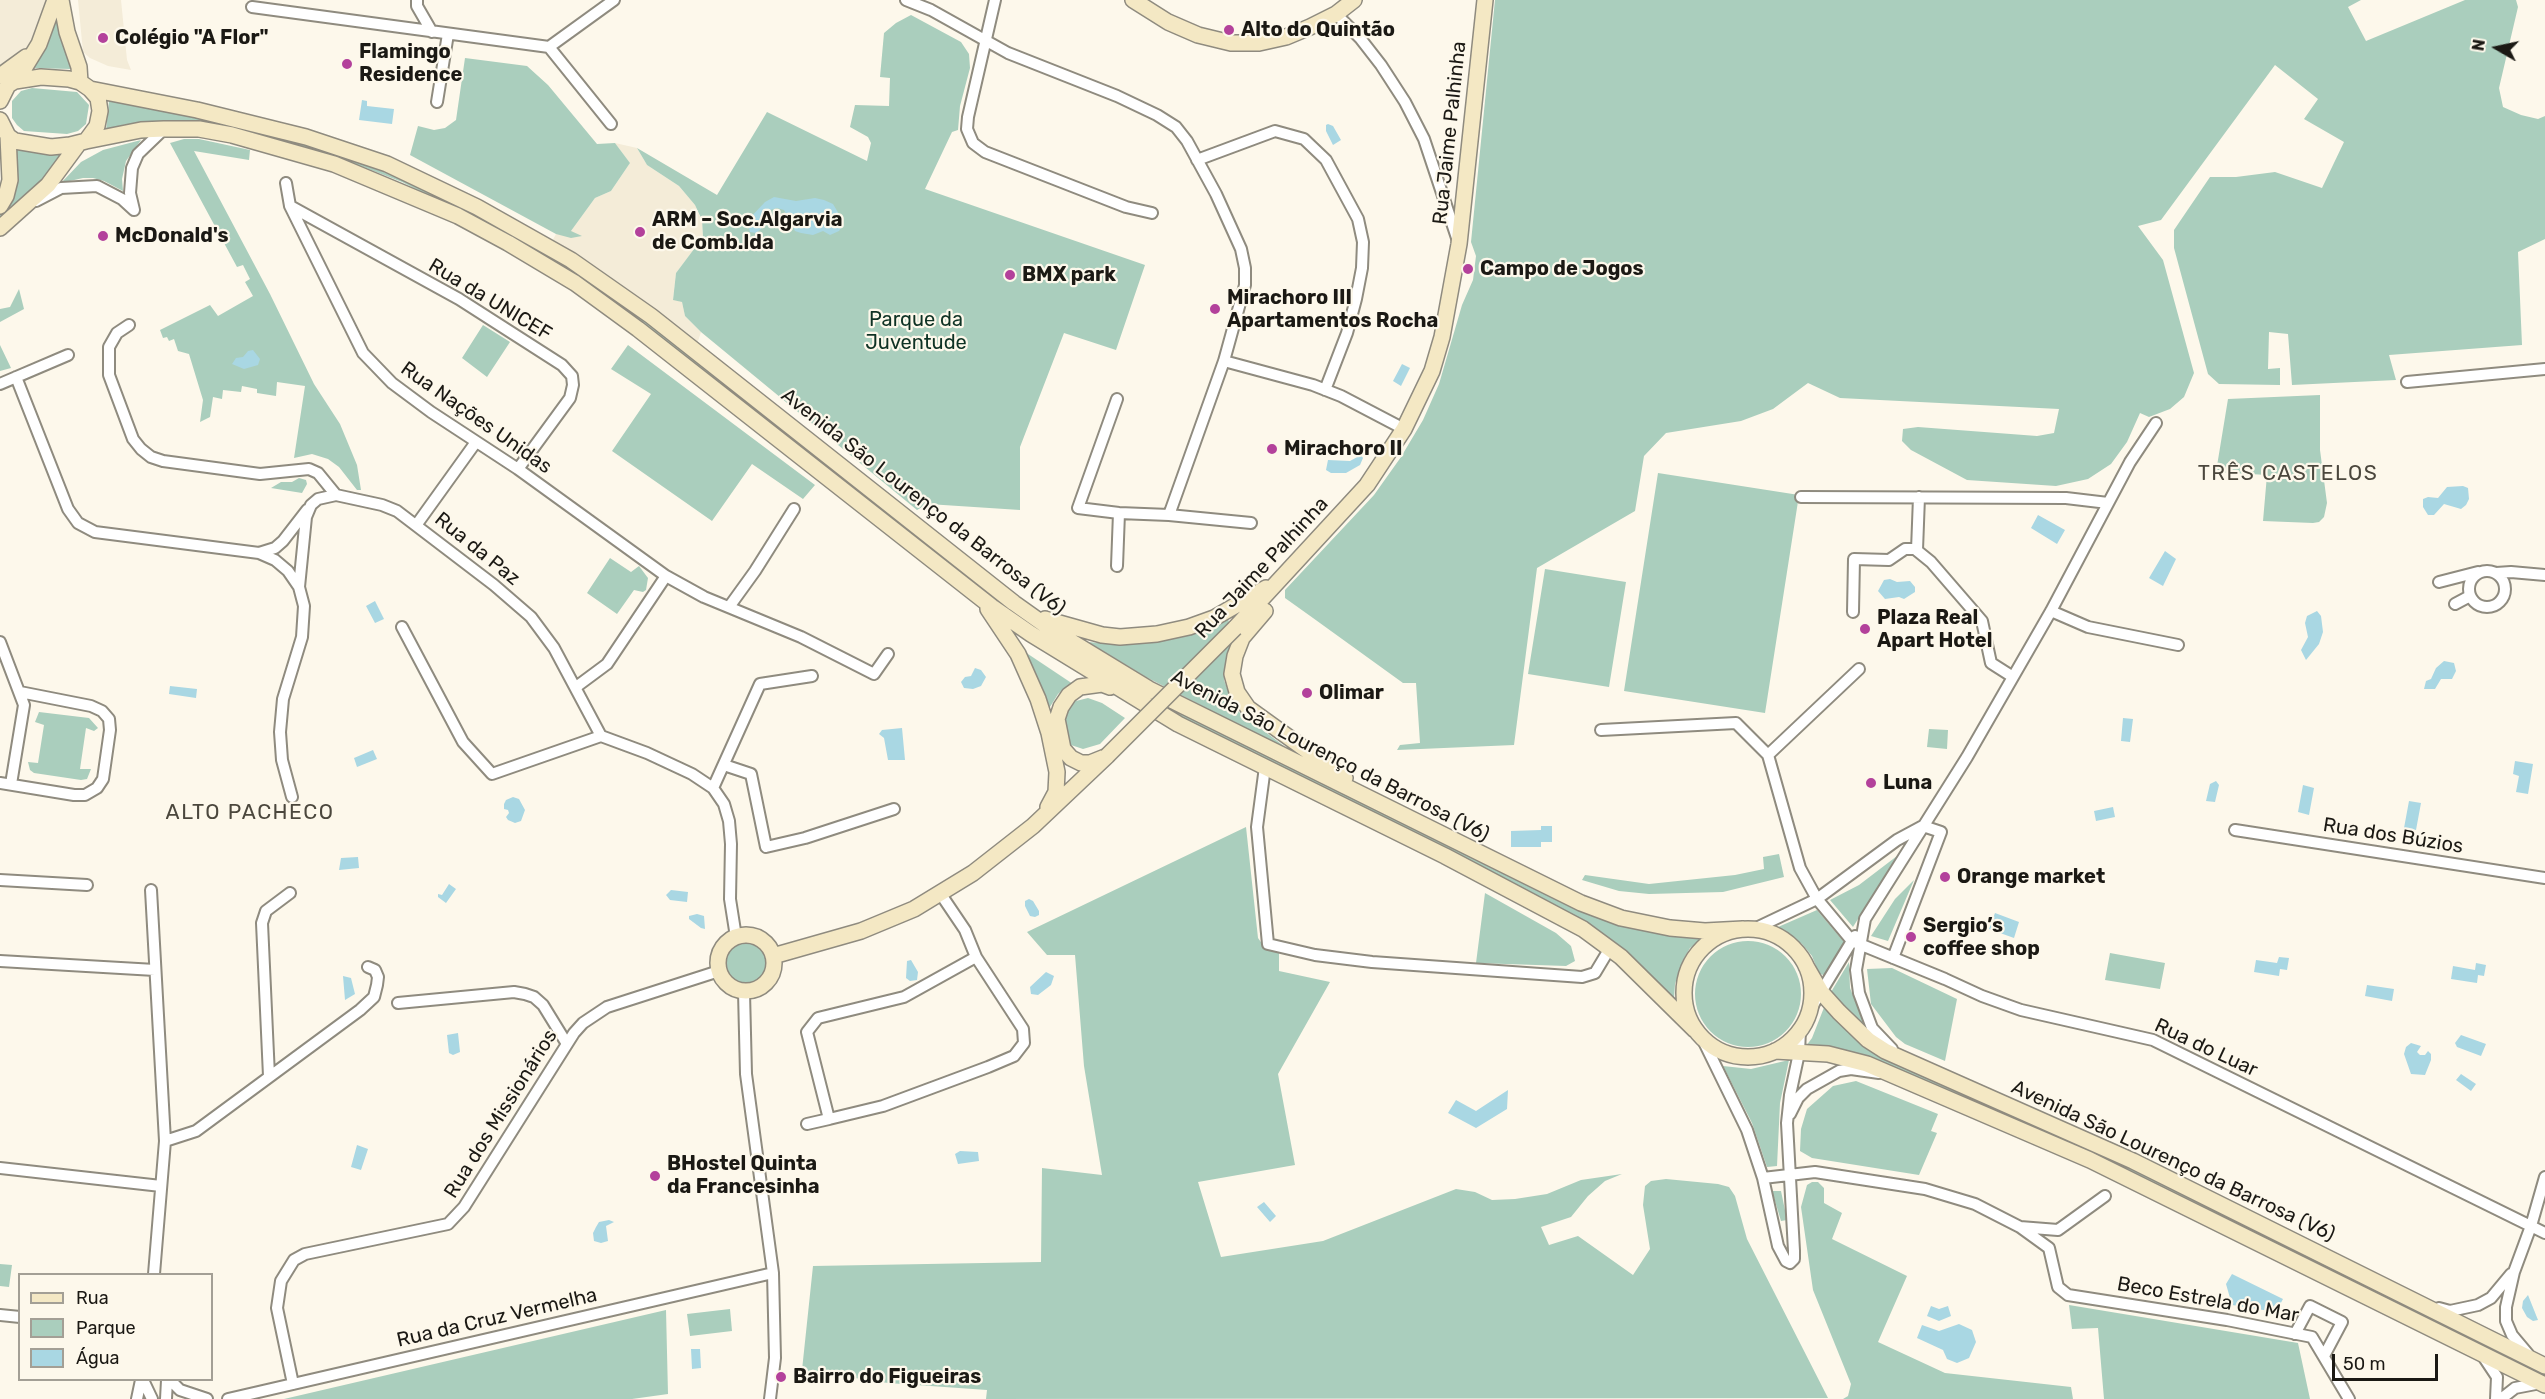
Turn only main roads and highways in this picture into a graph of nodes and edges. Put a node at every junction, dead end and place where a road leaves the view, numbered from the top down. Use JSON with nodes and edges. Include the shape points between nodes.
{"nodes":[{"id":1,"x":55,"y":0,"type":"edge"},
{"id":2,"x":61,"y":0,"type":"edge"},
{"id":3,"x":1133,"y":0,"type":"edge"},
{"id":4,"x":1354,"y":0,"type":"edge"},
{"id":5,"x":1485,"y":0,"type":"edge"},
{"id":6,"x":8,"y":80,"type":"edge"},
{"id":7,"x":85,"y":85,"type":"junction"},
{"id":8,"x":0,"y":101,"type":"edge"},
{"id":9,"x":3,"y":129,"type":"edge"},
{"id":10,"x":82,"y":142,"type":"junction"},
{"id":11,"x":0,"y":206,"type":"edge"},
{"id":12,"x":0,"y":228,"type":"edge"},
{"id":13,"x":1284,"y":577,"type":"junction"},
{"id":14,"x":958,"y":580,"type":"junction"},
{"id":15,"x":1025,"y":611,"type":"junction"},
{"id":16,"x":1121,"y":690,"type":"junction"},
{"id":17,"x":1107,"y":756,"type":"junction"},
{"id":18,"x":1383,"y":805,"type":"junction"},
{"id":19,"x":1033,"y":826,"type":"junction"},
{"id":20,"x":1748,"y":929,"type":"junction"},
{"id":21,"x":773,"y":956,"type":"junction"},
{"id":22,"x":1806,"y":966,"type":"junction"},
{"id":23,"x":1699,"y":1034,"type":"junction"},
{"id":24,"x":1775,"y":1051,"type":"junction"},
{"id":25,"x":2538,"y":1362,"type":"edge"},
{"id":26,"x":2543,"y":1384,"type":"edge"}],
"edges":[{"from":1,"to":6,"type":"main road","via":[[39,44]]},
{"from":2,"to":7,"type":"main road"},
{"from":3,"to":4,"type":"main road","via":[[1168,22],[1231,43],[1259,43],[1286,36],[1336,14]]},
{"from":5,"to":13,"type":"main road","name":"Rua Jaime Palhinha","via":[[1460,244],[1432,371],[1404,429],[1367,485]]},
{"from":6,"to":7,"type":"main road","name":"Avenida São Lourenço da Barrosa (V6)","via":[[41,76]]},
{"from":6,"to":8,"type":"main road"},
{"from":7,"to":10,"type":"main road","via":[[98,98],[100,111],[97,126]]},
{"from":7,"to":15,"type":"main road","name":"Avenida São Lourenço da Barrosa (V6)","via":[[257,123],[344,148],[432,184],[524,232],[651,316]]},
{"from":9,"to":10,"type":"main road","name":"Avenida São Lourenço da Barrosa (V6)","via":[[15,141],[35,145],[51,147]]},
{"from":9,"to":11,"type":"main road","via":[[10,180]]},
{"from":10,"to":12,"type":"main road","via":[[58,174]]},
{"from":10,"to":14,"type":"main road","name":"Avenida São Lourenço da Barrosa (V6)","via":[[141,130],[199,129],[232,135],[334,164],[458,216],[575,283]]},
{"from":13,"to":15,"type":"main road","via":[[1214,618],[1157,634],[1102,635]]},
{"from":13,"to":17,"type":"main road","name":"Rua Jaime Palhinha","bridge":true},
{"from":13,"to":18,"type":"main road","via":[[1270,604],[1242,638],[1232,674],[1237,692],[1248,708]]},
{"from":14,"to":16,"type":"main road","name":"Avenida São Lourenço da Barrosa (V6)","via":[[1031,634]]},
{"from":14,"to":19,"type":"main road","via":[[988,609],[1012,642],[1049,734],[1057,772],[1056,792]]},
{"from":15,"to":18,"type":"main road","name":"Avenida São Lourenço da Barrosa (V6)","via":[[1149,689]]},
{"from":16,"to":17,"type":"main road","via":[[1102,684],[1080,687],[1060,706],[1057,719],[1063,749],[1071,758],[1090,763]]},
{"from":16,"to":23,"type":"main road","name":"Avenida São Lourenço da Barrosa (V6)","via":[[1178,724],[1583,929],[1611,948]]},
{"from":17,"to":19,"type":"main road","name":"Rua Jaime Palhinha"},
{"from":18,"to":20,"type":"main road","name":"Avenida São Lourenço da Barrosa (V6)","via":[[1535,882],[1621,918],[1670,928]]},
{"from":19,"to":21,"type":"main road","name":"Rua Jaime Palhinha","via":[[974,873],[914,909],[861,931]]},
{"from":20,"to":22,"type":"main road","name":"Avenida São Lourenço da Barrosa (V6)","via":[[1785,940]]},
{"from":20,"to":23,"type":"main road","via":[[1712,940],[1690,966],[1684,998]]},
{"from":21,"to":21,"type":"main road","via":[[772,973],[756,990],[744,992],[728,985],[718,971],[722,948],[736,937],[758,938],[768,945]]},
{"from":22,"to":24,"type":"main road","name":"Avenida São Lourenço da Barrosa (V6)","via":[[1812,988],[1810,1010],[1800,1030]]},
{"from":22,"to":25,"type":"main road","name":"Avenida São Lourenço da Barrosa (V6)","via":[[1821,992],[1868,1040],[1909,1063],[2133,1161]]},
{"from":23,"to":24,"type":"main road","name":"Avenida São Lourenço da Barrosa (V6)","via":[[1731,1055],[1753,1057]]},
{"from":24,"to":26,"type":"main road","name":"Avenida São Lourenço da Barrosa (V6)","via":[[1848,1058],[1894,1076],[2152,1189]]}]}
